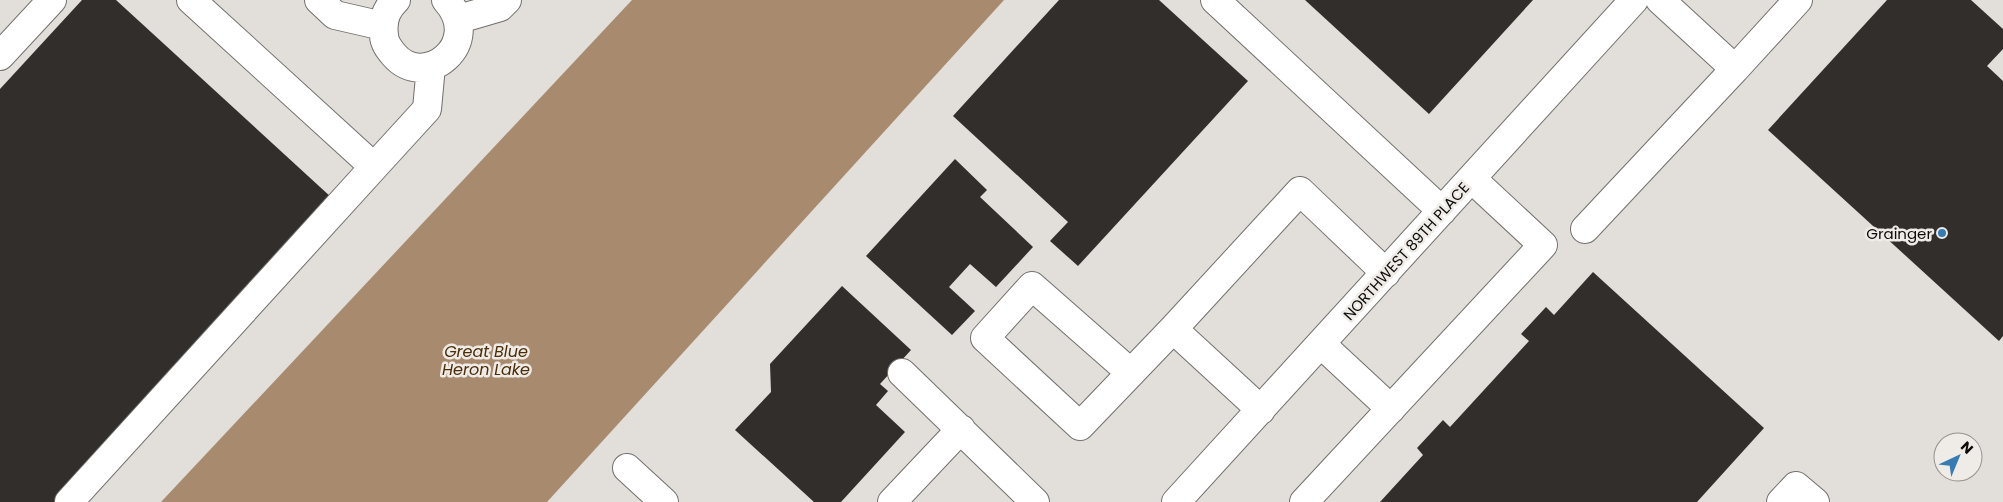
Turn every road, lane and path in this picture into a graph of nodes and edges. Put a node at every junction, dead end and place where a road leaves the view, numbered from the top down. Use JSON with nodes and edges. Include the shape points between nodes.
{"nodes":[{"id":1,"x":52,"y":0,"type":"edge"},
{"id":2,"x":191,"y":0,"type":"edge"},
{"id":3,"x":319,"y":0,"type":"edge"},
{"id":4,"x":396,"y":0,"type":"edge"},
{"id":5,"x":507,"y":0,"type":"edge"},
{"id":6,"x":1215,"y":0,"type":"edge"},
{"id":7,"x":1634,"y":0,"type":"edge"},
{"id":8,"x":1660,"y":0,"type":"edge"},
{"id":9,"x":1798,"y":0,"type":"edge"},
{"id":10,"x":453,"y":10,"type":"edge"},
{"id":11,"x":383,"y":26,"type":"junction"},
{"id":12,"x":0,"y":56,"type":"edge"},
{"id":13,"x":431,"y":66,"type":"junction"},
{"id":14,"x":1735,"y":69,"type":"junction"},
{"id":15,"x":374,"y":167,"type":"junction"},
{"id":16,"x":1472,"y":179,"type":"junction"},
{"id":17,"x":1442,"y":211,"type":"junction"},
{"id":18,"x":1585,"y":228,"type":"dead end"},
{"id":19,"x":1386,"y":273,"type":"junction"},
{"id":20,"x":1173,"y":329,"type":"junction"},
{"id":21,"x":1321,"y":344,"type":"junction"},
{"id":22,"x":902,"y":373,"type":"dead end"},
{"id":23,"x":1131,"y":373,"type":"junction"},
{"id":24,"x":1391,"y":409,"type":"junction"},
{"id":25,"x":1261,"y":410,"type":"junction"},
{"id":26,"x":961,"y":429,"type":"junction"},
{"id":27,"x":627,"y":468,"type":"dead end"},
{"id":28,"x":1025,"y":499,"type":"edge"},
{"id":29,"x":69,"y":502,"type":"edge"},
{"id":30,"x":664,"y":502,"type":"edge"},
{"id":31,"x":892,"y":502,"type":"edge"},
{"id":32,"x":1176,"y":502,"type":"edge"},
{"id":33,"x":1304,"y":502,"type":"edge"},
{"id":34,"x":1781,"y":502,"type":"edge"},
{"id":35,"x":1815,"y":502,"type":"edge"}],
"edges":[{"from":1,"to":12,"type":"street"},
{"from":2,"to":15,"type":"street"},
{"from":3,"to":11,"type":"street","via":[[335,15]]},
{"from":4,"to":11,"type":"street","via":[[386,14]]},
{"from":5,"to":10,"type":"street","via":[[500,7]]},
{"from":6,"to":17,"type":"street"},
{"from":7,"to":16,"type":"street","name":"NORTHWEST 89TH PLACE"},
{"from":8,"to":14,"type":"street"},
{"from":9,"to":14,"type":"street"},
{"from":10,"to":13,"type":"street","via":[[460,31],[457,43],[451,54]]},
{"from":11,"to":13,"type":"street","via":[[384,38],[397,58],[413,66]]},
{"from":13,"to":15,"type":"street","via":[[427,110]]},
{"from":14,"to":18,"type":"street"},
{"from":15,"to":29,"type":"street"},
{"from":16,"to":17,"type":"street","name":"NORTHWEST 89TH PLACE"},
{"from":16,"to":24,"type":"street","via":[[1543,245]]},
{"from":17,"to":19,"type":"street","name":"NORTHWEST 89TH PLACE"},
{"from":19,"to":20,"type":"street","via":[[1300,191]]},
{"from":19,"to":21,"type":"street","name":"NORTHWEST 89TH PLACE"},
{"from":20,"to":23,"type":"street"},
{"from":20,"to":25,"type":"street"},
{"from":21,"to":24,"type":"street"},
{"from":21,"to":25,"type":"street","name":"NORTHWEST 89TH PLACE"},
{"from":22,"to":26,"type":"street"},
{"from":23,"to":23,"type":"street","via":[[1032,286],[985,338],[1080,426]]},
{"from":24,"to":33,"type":"street"},
{"from":25,"to":32,"type":"street","name":"NORTHWEST 89TH PLACE"},
{"from":26,"to":28,"type":"street"},
{"from":26,"to":31,"type":"street"},
{"from":27,"to":30,"type":"street"},
{"from":34,"to":35,"type":"street","via":[[1796,486]]}]}
